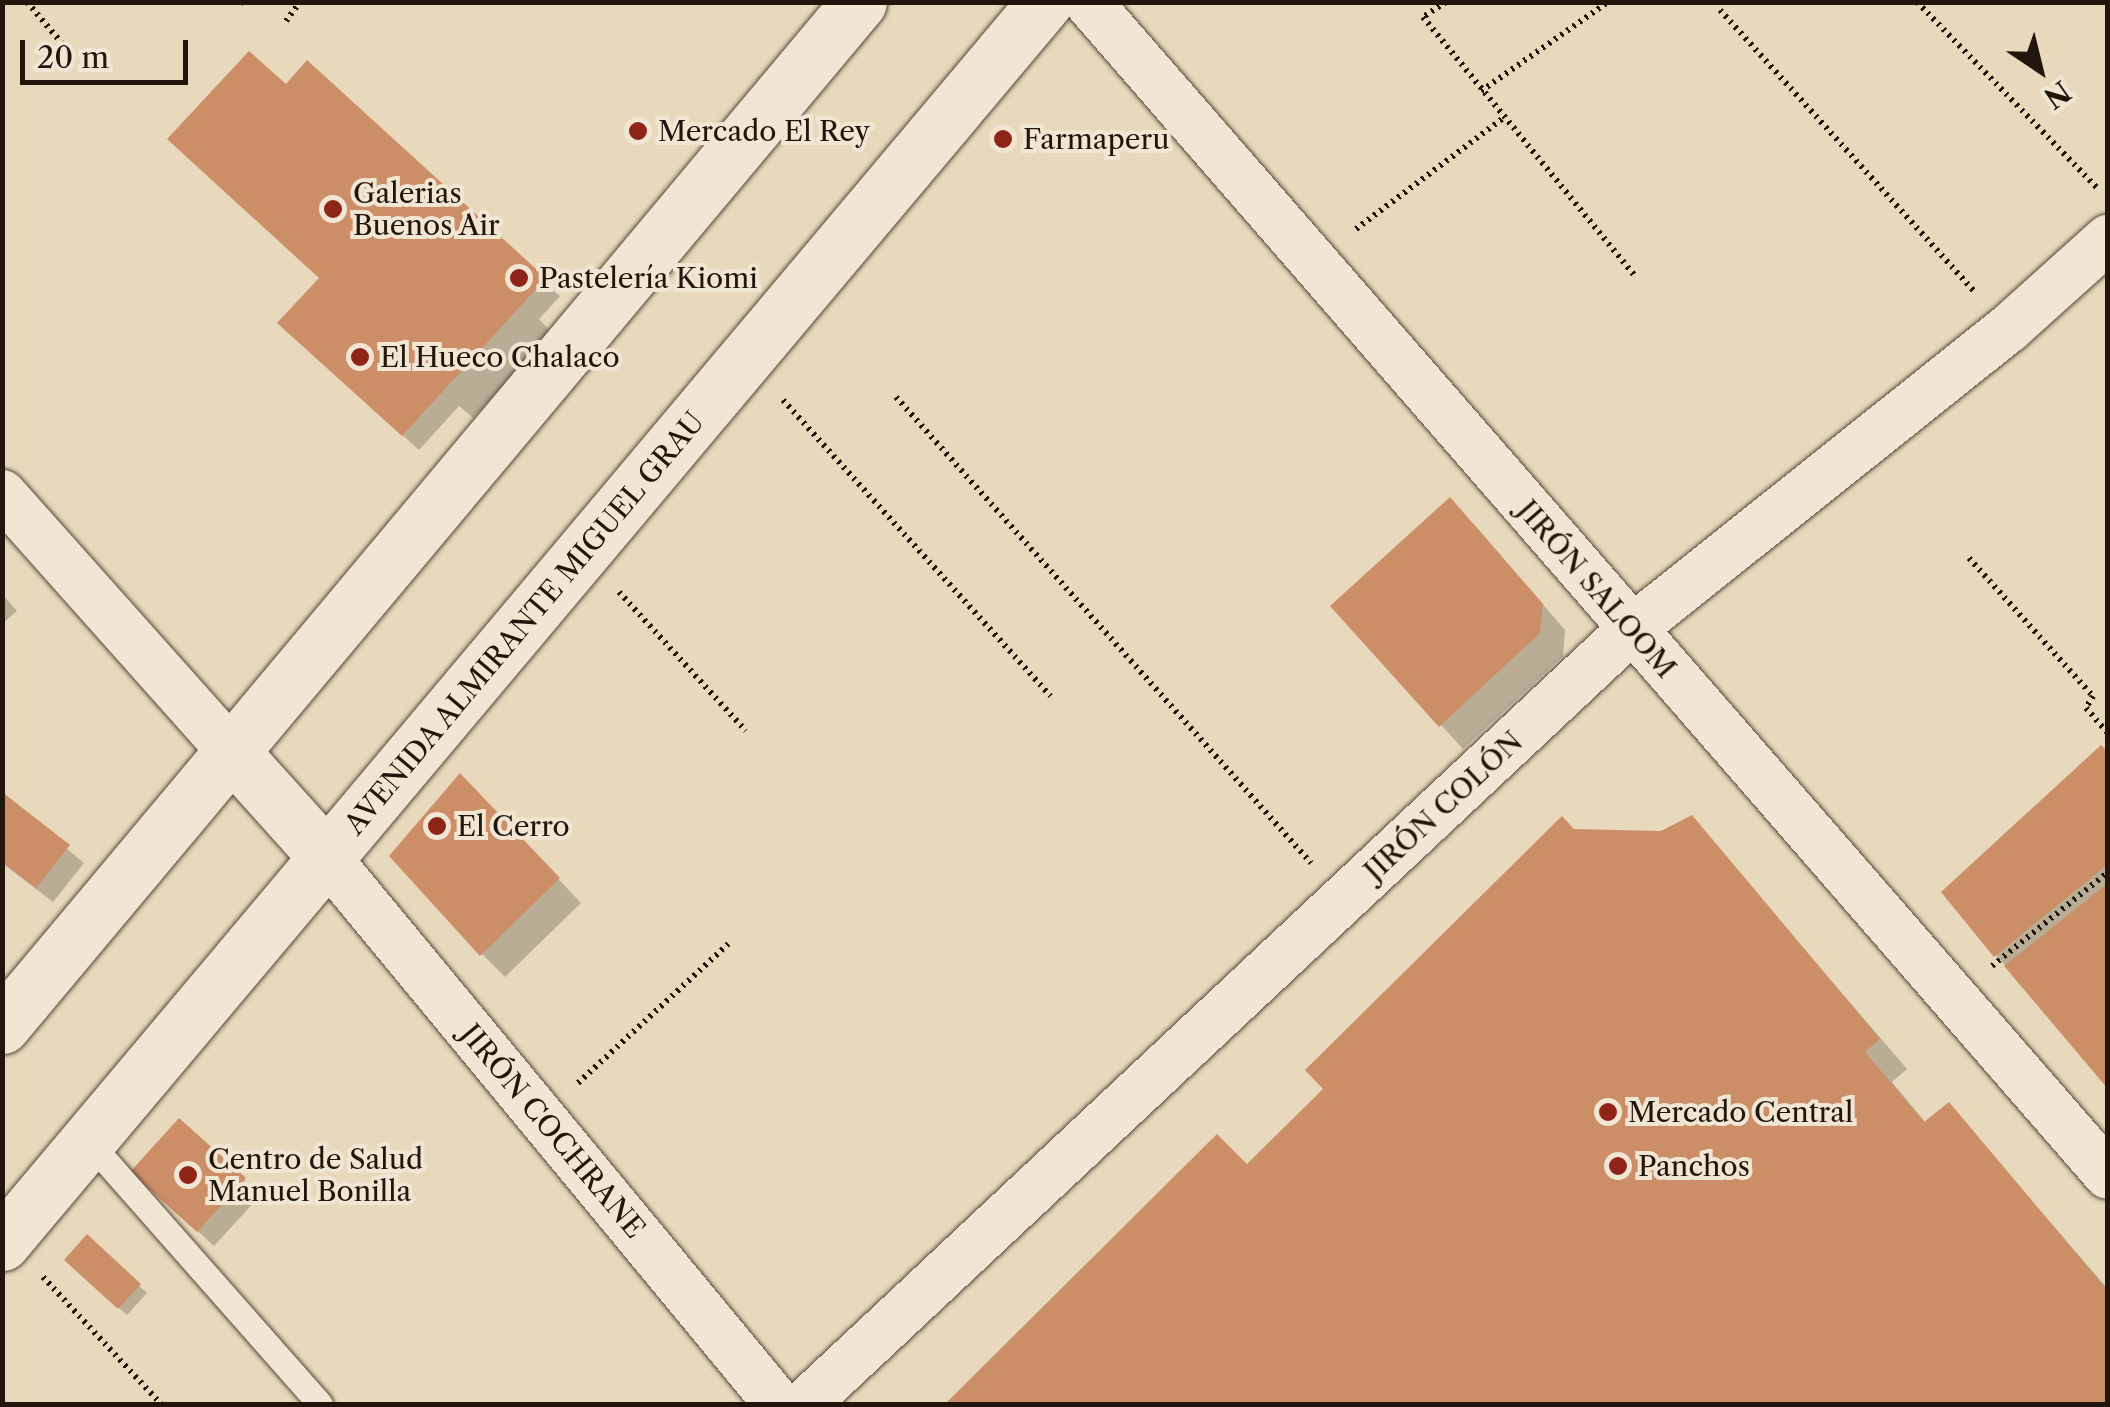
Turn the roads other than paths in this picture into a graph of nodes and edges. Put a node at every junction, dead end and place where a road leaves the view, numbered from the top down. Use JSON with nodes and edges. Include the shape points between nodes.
{"nodes":[{"id":1,"x":860,"y":2,"type":"edge"},
{"id":2,"x":1046,"y":2,"type":"edge"},
{"id":3,"x":1088,"y":2,"type":"edge"},
{"id":4,"x":2108,"y":238,"type":"edge"},
{"id":5,"x":2,"y":494,"type":"edge"},
{"id":6,"x":1632,"y":629,"type":"junction"},
{"id":7,"x":232,"y":752,"type":"junction"},
{"id":8,"x":327,"y":858,"type":"junction"},
{"id":9,"x":2,"y":1026,"type":"edge"},
{"id":10,"x":89,"y":1142,"type":"junction"},
{"id":11,"x":2108,"y":1176,"type":"edge"},
{"id":12,"x":5,"y":1240,"type":"edge"},
{"id":13,"x":320,"y":1404,"type":"edge"},
{"id":14,"x":778,"y":1404,"type":"edge"},
{"id":15,"x":805,"y":1404,"type":"edge"}],
"edges":[{"from":1,"to":7,"type":"main road"},
{"from":2,"to":8,"type":"main road","name":"AVENIDA ALMIRANTE MIGUEL GRAU"},
{"from":3,"to":6,"type":"street","name":"JIRÓN SALOOM"},
{"from":4,"to":6,"type":"street","name":"JIRÓN COLÓN","via":[[2008,329]]},
{"from":5,"to":7,"type":"street"},
{"from":6,"to":11,"type":"street","name":"JIRÓN SALOOM"},
{"from":6,"to":15,"type":"street","name":"JIRÓN COLÓN"},
{"from":7,"to":8,"type":"main road"},
{"from":7,"to":9,"type":"main road"},
{"from":8,"to":10,"type":"main road","name":"AVENIDA ALMIRANTE MIGUEL GRAU"},
{"from":8,"to":14,"type":"street","name":"JIRÓN COCHRANE"},
{"from":10,"to":12,"type":"main road","name":"AVENIDA ALMIRANTE MIGUEL GRAU"},
{"from":10,"to":13,"type":"lane"}]}
